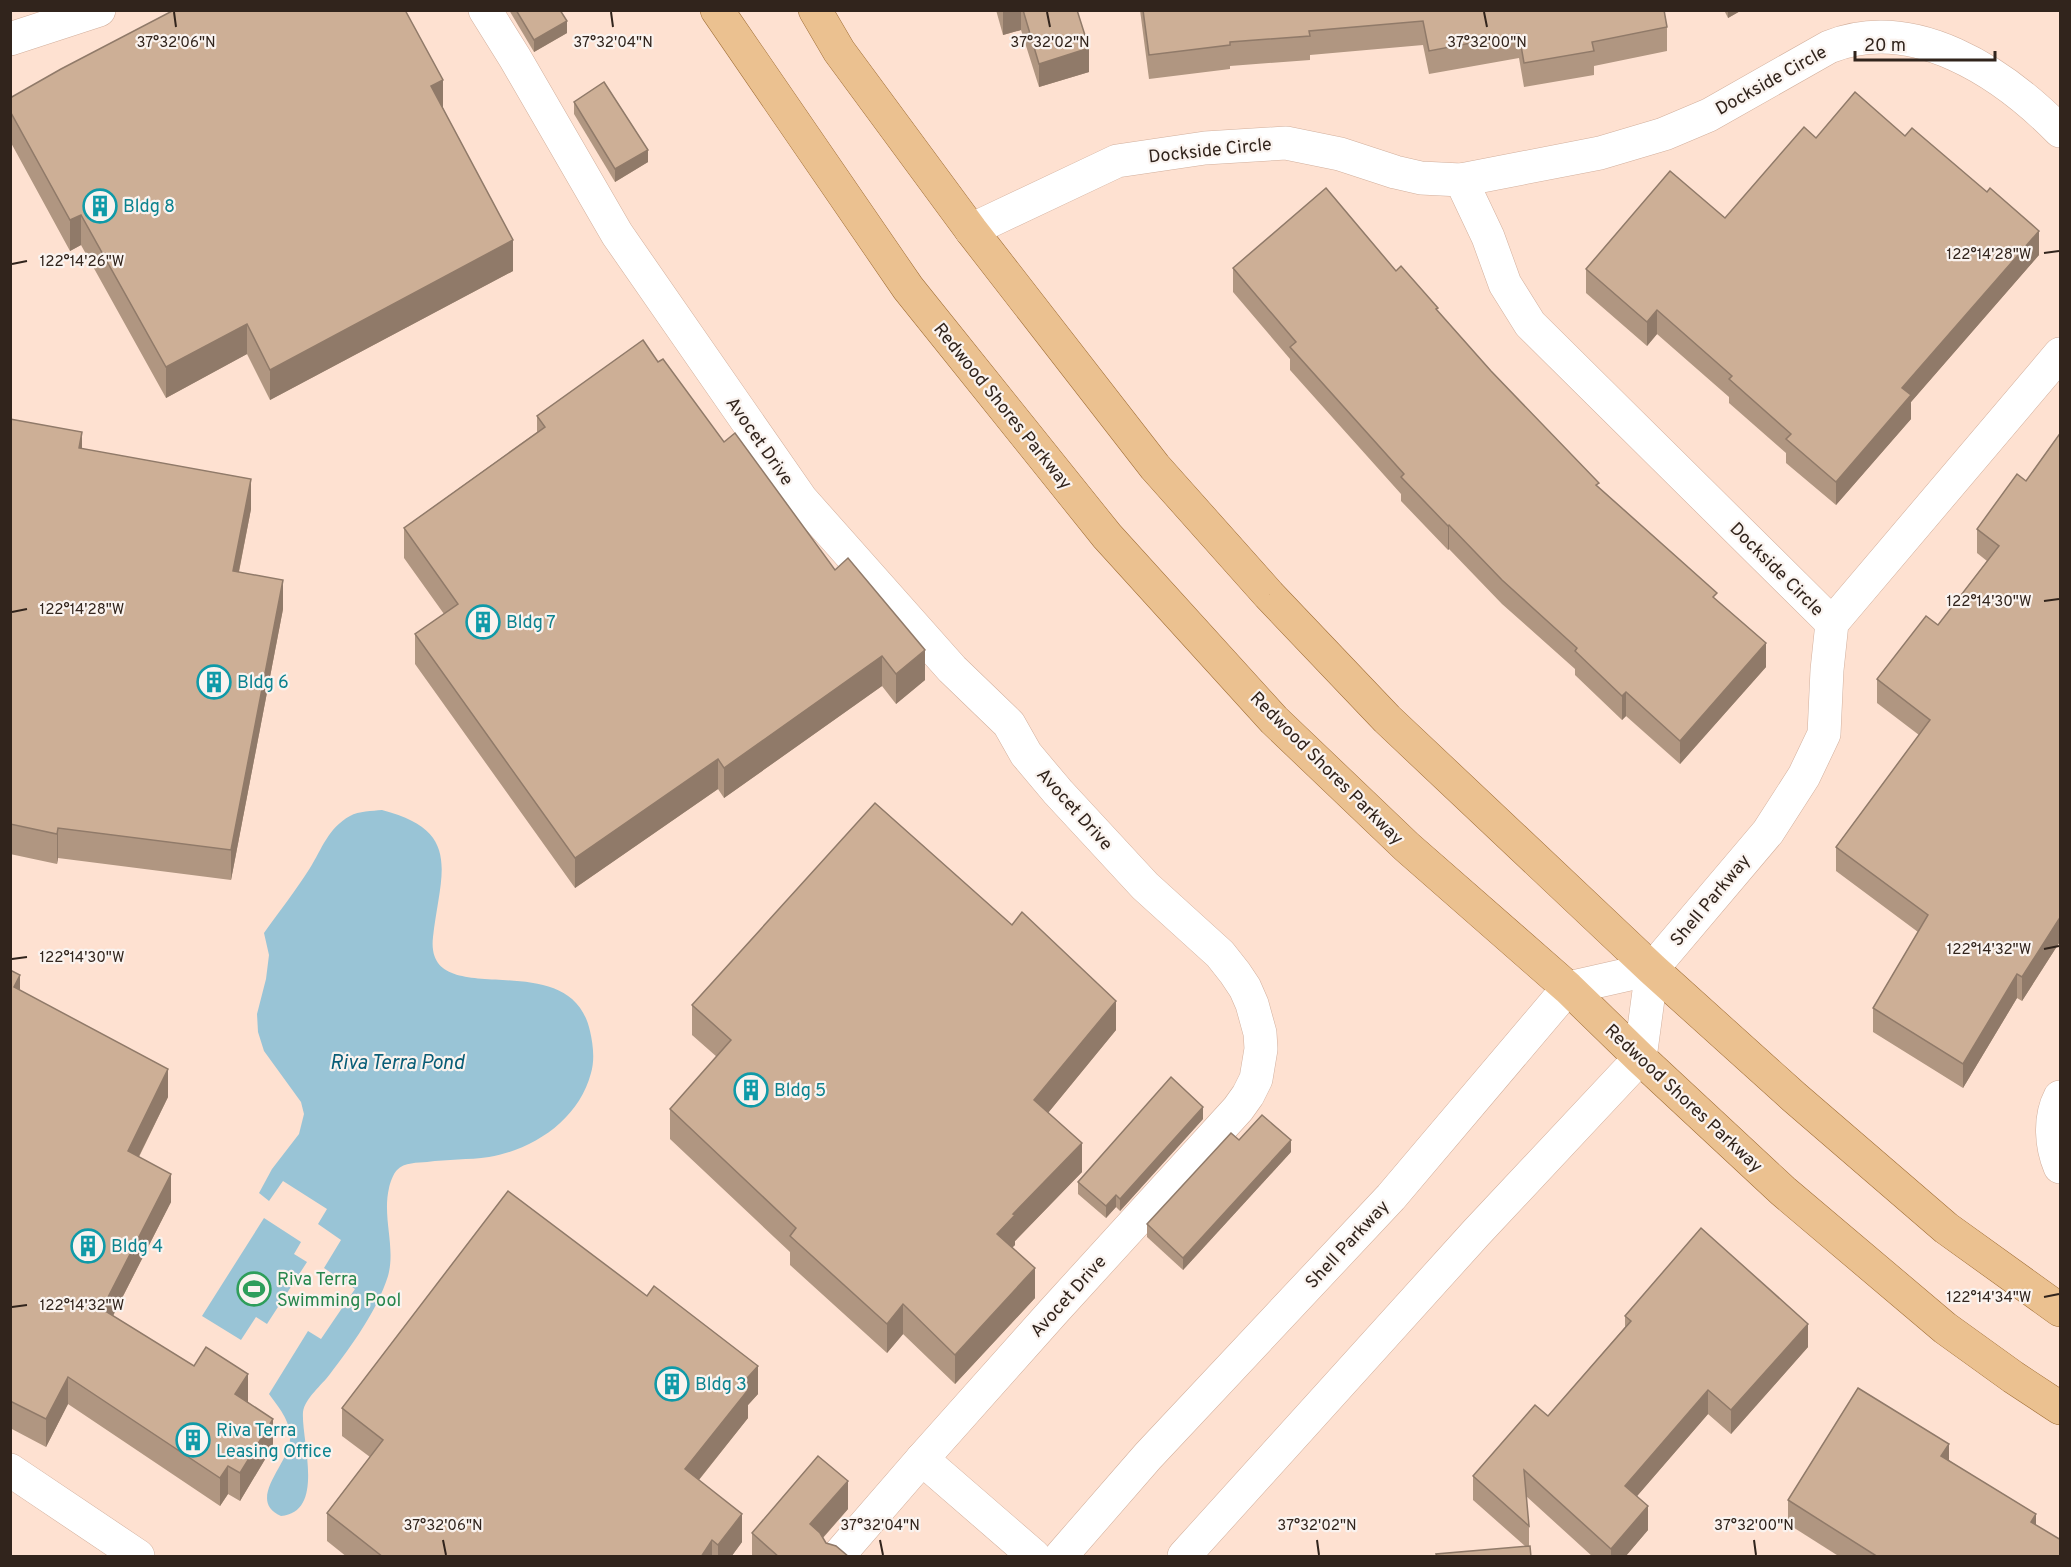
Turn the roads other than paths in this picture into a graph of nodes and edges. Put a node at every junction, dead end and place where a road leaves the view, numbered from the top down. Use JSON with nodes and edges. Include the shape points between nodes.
{"nodes":[{"id":1,"x":99,"y":10,"type":"edge"},
{"id":2,"x":484,"y":10,"type":"edge"},
{"id":3,"x":717,"y":10,"type":"edge"},
{"id":4,"x":815,"y":10,"type":"edge"},
{"id":5,"x":52,"y":18,"type":"edge"},
{"id":6,"x":10,"y":39,"type":"edge"},
{"id":7,"x":2061,"y":131,"type":"edge"},
{"id":8,"x":1461,"y":180,"type":"junction"},
{"id":9,"x":971,"y":230,"type":"junction"},
{"id":10,"x":2061,"y":354,"type":"edge"},
{"id":11,"x":1832,"y":623,"type":"junction"},
{"id":12,"x":1768,"y":832,"type":"joint"},
{"id":13,"x":1652,"y":969,"type":"junction"},
{"id":14,"x":1568,"y":988,"type":"junction"},
{"id":15,"x":1640,"y":1058,"type":"junction"},
{"id":16,"x":2061,"y":1097,"type":"edge"},
{"id":17,"x":2057,"y":1155,"type":"edge"},
{"id":18,"x":2061,"y":1310,"type":"edge"},
{"id":19,"x":2061,"y":1408,"type":"edge"},
{"id":20,"x":922,"y":1459,"type":"junction"},
{"id":21,"x":10,"y":1470,"type":"edge"},
{"id":22,"x":138,"y":1557,"type":"edge"},
{"id":23,"x":838,"y":1557,"type":"edge"},
{"id":24,"x":1034,"y":1557,"type":"edge"},
{"id":25,"x":1061,"y":1557,"type":"edge"},
{"id":26,"x":1184,"y":1557,"type":"edge"}],
"edges":[{"from":1,"to":5,"type":"street"},
{"from":2,"to":20,"type":"street","name":"Avocet Drive","via":[[617,234],[801,500],[952,669],[1009,724],[1026,754],[1145,886],[1221,954],[1245,988],[1257,1018],[1262,1049],[1259,1065],[1256,1079],[1238,1109]]},
{"from":3,"to":14,"type":"main road","name":"Redwood Shores Parkway","via":[[908,288],[1107,536],[1274,720],[1407,847]]},
{"from":4,"to":9,"type":"main road","via":[[839,51]]},
{"from":5,"to":6,"type":"street"},
{"from":7,"to":8,"type":"street","name":"Dockside Circle","via":[[2018,93],[1961,56],[1909,40],[1868,37],[1848,39],[1829,47],[1708,115],[1664,134],[1600,153]]},
{"from":8,"to":9,"type":"street","name":"Dockside Circle","via":[[1421,178],[1286,143],[1205,148],[1117,161]]},
{"from":8,"to":11,"type":"street","name":"Dockside Circle","via":[[1505,284],[1530,324]]},
{"from":9,"to":13,"type":"main road","via":[[1155,467],[1269,595],[1387,719]]},
{"from":10,"to":11,"type":"street","name":"Dockside Circle"},
{"from":11,"to":12,"type":"street","name":"Dockside Circle","via":[[1824,734],[1804,776]]},
{"from":12,"to":13,"type":"street","name":"Shell Parkway"},
{"from":13,"to":14,"type":"street"},
{"from":13,"to":15,"type":"street"},
{"from":13,"to":18,"type":"main road","via":[[1946,1228]]},
{"from":14,"to":15,"type":"main road","name":"Redwood Shores Parkway"},
{"from":14,"to":25,"type":"street","name":"Shell Parkway","via":[[1391,1197],[1148,1456]]},
{"from":15,"to":19,"type":"main road","name":"Redwood Shores Parkway","via":[[1783,1191],[1936,1320]]},
{"from":15,"to":26,"type":"street","via":[[1476,1233]]},
{"from":16,"to":17,"type":"street","via":[[2052,1126]]},
{"from":20,"to":23,"type":"street","name":"Avocet Drive"},
{"from":20,"to":24,"type":"street"},
{"from":21,"to":22,"type":"street"}]}
